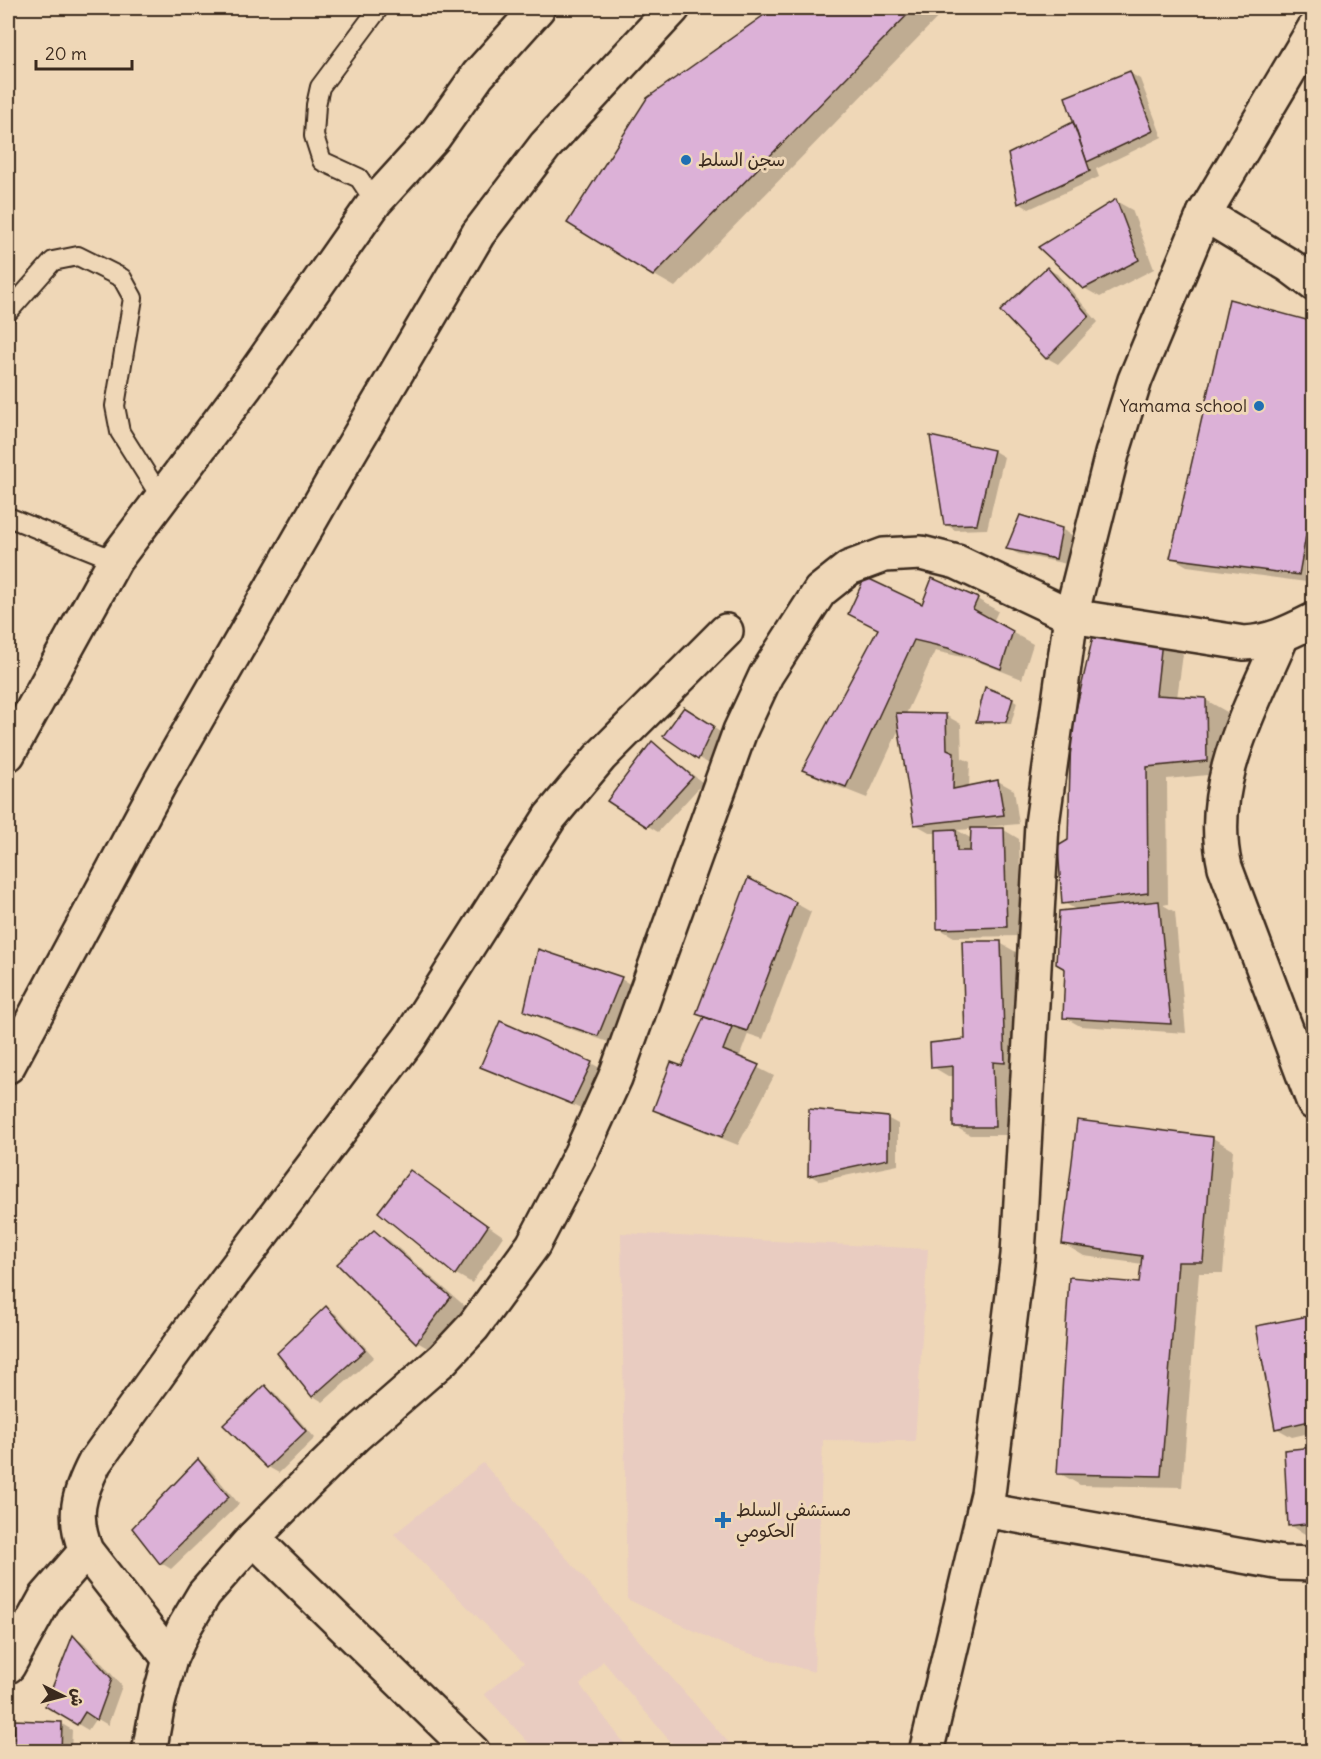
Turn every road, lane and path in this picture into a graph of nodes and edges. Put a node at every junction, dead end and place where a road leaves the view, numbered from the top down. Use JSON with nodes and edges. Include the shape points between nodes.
{"nodes":[{"id":1,"x":379,"y":8,"type":"edge"},
{"id":2,"x":538,"y":8,"type":"edge"},
{"id":3,"x":673,"y":8,"type":"edge"},
{"id":4,"x":1314,"y":29,"type":"edge"},
{"id":5,"x":375,"y":201,"type":"junction"},
{"id":6,"x":1204,"y":214,"type":"junction"},
{"id":7,"x":1314,"y":284,"type":"edge"},
{"id":8,"x":8,"y":312,"type":"edge"},
{"id":9,"x":162,"y":499,"type":"junction"},
{"id":10,"x":8,"y":517,"type":"edge"},
{"id":11,"x":115,"y":560,"type":"junction"},
{"id":12,"x":1071,"y":616,"type":"junction"},
{"id":13,"x":1314,"y":620,"type":"edge"},
{"id":14,"x":726,"y":631,"type":"dead end"},
{"id":15,"x":1282,"y":636,"type":"junction"},
{"id":16,"x":8,"y":754,"type":"edge"},
{"id":17,"x":8,"y":1066,"type":"edge"},
{"id":18,"x":1314,"y":1103,"type":"edge"},
{"id":19,"x":984,"y":1510,"type":"junction"},
{"id":20,"x":253,"y":1538,"type":"junction"},
{"id":21,"x":86,"y":1551,"type":"junction"},
{"id":22,"x":1314,"y":1564,"type":"edge"},
{"id":23,"x":170,"y":1659,"type":"junction"},
{"id":24,"x":8,"y":1666,"type":"edge"},
{"id":25,"x":149,"y":1752,"type":"edge"},
{"id":26,"x":473,"y":1752,"type":"edge"},
{"id":27,"x":926,"y":1752,"type":"edge"}],
"edges":[{"from":1,"to":5,"type":"lane","via":[[320,87],[314,121],[315,143],[322,161],[359,178]]},
{"from":2,"to":5,"type":"street","via":[[478,75],[434,137]]},
{"from":3,"to":17,"type":"street","via":[[546,146],[478,234],[194,723]]},
{"from":4,"to":6,"type":"street"},
{"from":5,"to":9,"type":"street","via":[[253,377]]},
{"from":6,"to":7,"type":"street"},
{"from":6,"to":12,"type":"street","via":[[1135,380]]},
{"from":8,"to":9,"type":"lane","via":[[53,261],[78,256],[122,278],[133,298],[122,351],[116,415],[120,432]]},
{"from":9,"to":11,"type":"street"},
{"from":10,"to":11,"type":"lane"},
{"from":11,"to":16,"type":"street"},
{"from":12,"to":15,"type":"street","via":[[1244,643]]},
{"from":12,"to":19,"type":"street","via":[[1042,824],[1018,1255]]},
{"from":12,"to":20,"type":"street","via":[[957,562],[921,552],[884,555],[849,568],[820,591],[766,675],[740,731],[615,1078],[533,1245],[505,1287],[450,1351],[356,1435]]},
{"from":13,"to":15,"type":"street"},
{"from":14,"to":21,"type":"street","via":[[601,756],[550,817],[409,1039],[95,1462],[78,1505],[77,1531]]},
{"from":15,"to":18,"type":"street","via":[[1235,747],[1223,794],[1219,841],[1225,867]]},
{"from":19,"to":22,"type":"street","via":[[1282,1563]]},
{"from":19,"to":27,"type":"street"},
{"from":20,"to":23,"type":"street","via":[[204,1594]]},
{"from":20,"to":26,"type":"street"},
{"from":21,"to":23,"type":"street"},
{"from":21,"to":24,"type":"street","via":[[46,1597]]},
{"from":23,"to":25,"type":"street"}]}
